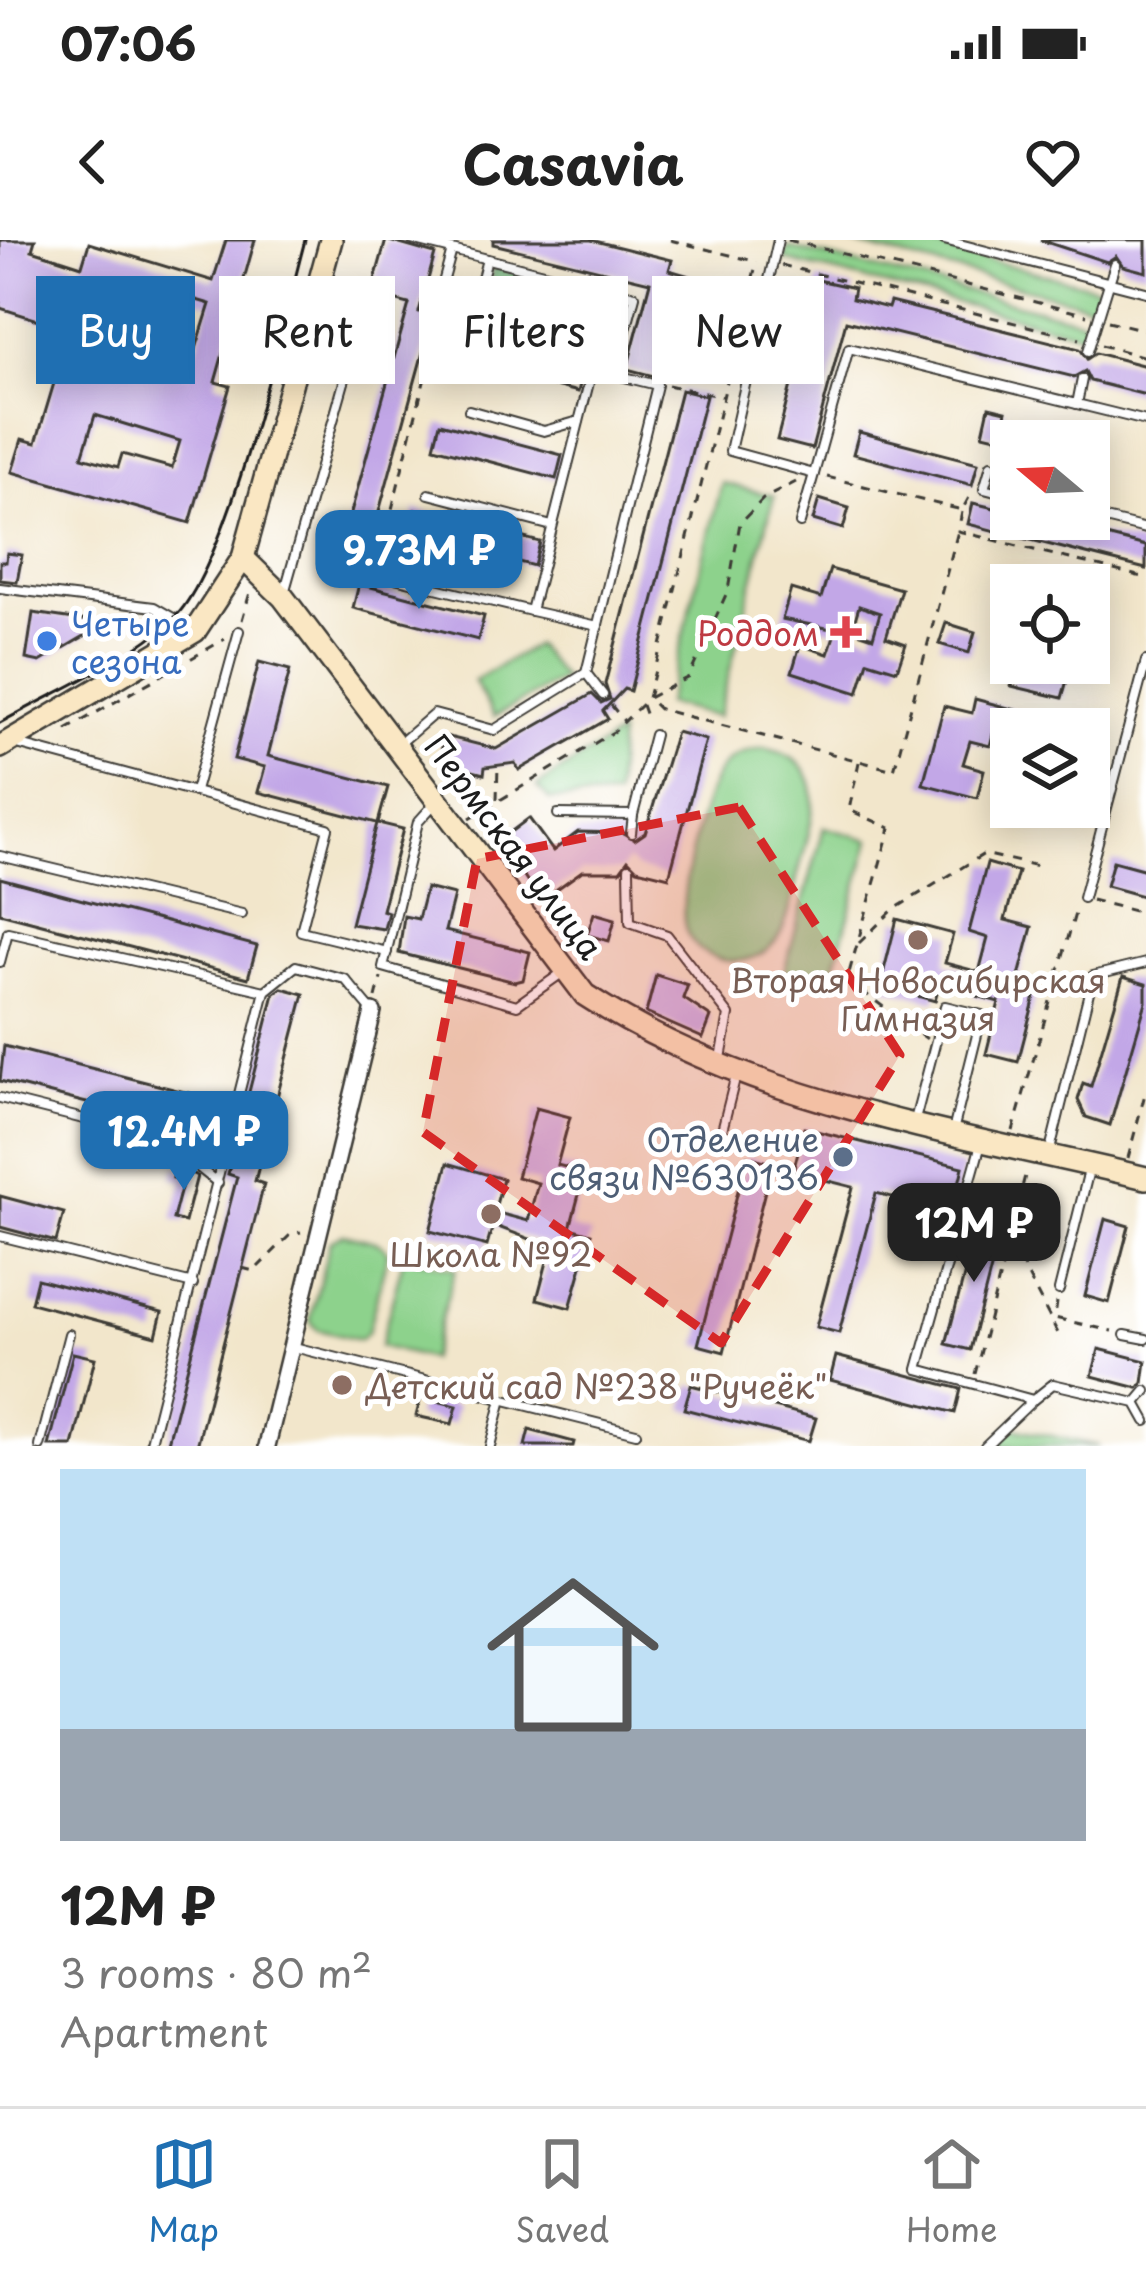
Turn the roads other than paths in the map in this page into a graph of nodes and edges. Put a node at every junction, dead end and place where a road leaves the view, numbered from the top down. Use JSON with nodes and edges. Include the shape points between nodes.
{"nodes":[{"id":1,"x":331,"y":240,"type":"edge"},
{"id":2,"x":412,"y":240,"type":"edge"},
{"id":3,"x":782,"y":240,"type":"edge"},
{"id":4,"x":944,"y":240,"type":"edge"},
{"id":5,"x":452,"y":250,"type":"junction"},
{"id":6,"x":487,"y":259,"type":"junction"},
{"id":7,"x":1115,"y":264,"type":"dead end"},
{"id":8,"x":321,"y":276,"type":"edge"},
{"id":9,"x":445,"y":276,"type":"edge"},
{"id":10,"x":483,"y":276,"type":"edge"},
{"id":11,"x":555,"y":276,"type":"edge"},
{"id":12,"x":1110,"y":283,"type":"junction"},
{"id":13,"x":1146,"y":292,"type":"edge"},
{"id":14,"x":628,"y":294,"type":"edge"},
{"id":15,"x":628,"y":322,"type":"edge"},
{"id":16,"x":1090,"y":347,"type":"road end"},
{"id":17,"x":628,"y":378,"type":"edge"},
{"id":18,"x":1082,"y":379,"type":"dead end"},
{"id":19,"x":291,"y":384,"type":"edge"},
{"id":20,"x":344,"y":384,"type":"edge"},
{"id":21,"x":588,"y":384,"type":"edge"},
{"id":22,"x":1077,"y":404,"type":"junction"},
{"id":23,"x":469,"y":410,"type":"dead end"},
{"id":24,"x":579,"y":421,"type":"junction"},
{"id":25,"x":1146,"y":421,"type":"edge"},
{"id":26,"x":814,"y":474,"type":"junction"},
{"id":27,"x":430,"y":494,"type":"dead end"},
{"id":28,"x":1110,"y":520,"type":"edge"},
{"id":29,"x":800,"y":523,"type":"dead end"},
{"id":30,"x":552,"y":526,"type":"junction"},
{"id":31,"x":1146,"y":529,"type":"edge"},
{"id":32,"x":243,"y":557,"type":"junction"},
{"id":33,"x":378,"y":574,"type":"road end"},
{"id":34,"x":0,"y":588,"type":"edge"},
{"id":35,"x":283,"y":597,"type":"junction"},
{"id":36,"x":531,"y":611,"type":"junction"},
{"id":37,"x":598,"y":626,"type":"junction"},
{"id":38,"x":195,"y":631,"type":"junction"},
{"id":39,"x":239,"y":631,"type":"dead end"},
{"id":40,"x":1146,"y":661,"type":"edge"},
{"id":41,"x":586,"y":673,"type":"junction"},
{"id":42,"x":1143,"y":682,"type":"edge"},
{"id":43,"x":607,"y":699,"type":"road end"},
{"id":44,"x":654,"y":735,"type":"road end"},
{"id":45,"x":5,"y":745,"type":"edge"},
{"id":46,"x":398,"y":745,"type":"junction"},
{"id":47,"x":195,"y":791,"type":"junction"},
{"id":48,"x":437,"y":800,"type":"junction"},
{"id":49,"x":558,"y":814,"type":"dead end"},
{"id":50,"x":633,"y":814,"type":"junction"},
{"id":51,"x":631,"y":833,"type":"dead end"},
{"id":52,"x":0,"y":856,"type":"edge"},
{"id":53,"x":629,"y":868,"type":"dead end"},
{"id":54,"x":1083,"y":898,"type":"road end"},
{"id":55,"x":242,"y":914,"type":"dead end"},
{"id":56,"x":387,"y":952,"type":"junction"},
{"id":57,"x":0,"y":962,"type":"edge"},
{"id":58,"x":1146,"y":963,"type":"edge"},
{"id":59,"x":567,"y":970,"type":"junction"},
{"id":60,"x":265,"y":991,"type":"junction"},
{"id":61,"x":373,"y":1012,"type":"joint"},
{"id":62,"x":728,"y":1069,"type":"junction"},
{"id":63,"x":0,"y":1098,"type":"edge"},
{"id":64,"x":915,"y":1122,"type":"junction"},
{"id":65,"x":953,"y":1131,"type":"junction"},
{"id":66,"x":721,"y":1138,"type":"dead end"},
{"id":67,"x":983,"y":1138,"type":"junction"},
{"id":68,"x":1040,"y":1152,"type":"junction"},
{"id":69,"x":1090,"y":1165,"type":"junction"},
{"id":70,"x":1146,"y":1178,"type":"edge"},
{"id":71,"x":219,"y":1184,"type":"junction"},
{"id":72,"x":0,"y":1236,"type":"edge"},
{"id":73,"x":193,"y":1284,"type":"junction"},
{"id":74,"x":1059,"y":1290,"type":"road end"},
{"id":75,"x":69,"y":1334,"type":"dead end"},
{"id":76,"x":1125,"y":1334,"type":"road end"},
{"id":77,"x":1146,"y":1339,"type":"edge"},
{"id":78,"x":292,"y":1347,"type":"junction"},
{"id":79,"x":1146,"y":1391,"type":"edge"},
{"id":80,"x":502,"y":1400,"type":"junction"},
{"id":81,"x":1033,"y":1400,"type":"junction"},
{"id":82,"x":1136,"y":1403,"type":"junction"},
{"id":83,"x":1146,"y":1421,"type":"edge"},
{"id":84,"x":637,"y":1433,"type":"dead end"},
{"id":85,"x":40,"y":1446,"type":"edge"},
{"id":86,"x":150,"y":1446,"type":"edge"},
{"id":87,"x":267,"y":1446,"type":"edge"},
{"id":88,"x":490,"y":1446,"type":"edge"},
{"id":89,"x":986,"y":1446,"type":"edge"}],
"edges":[{"from":1,"to":8,"type":"street"},
{"from":2,"to":5,"type":"lane"},
{"from":3,"to":26,"type":"lane","via":[[730,451]]},
{"from":4,"to":12,"type":"lane"},
{"from":5,"to":6,"type":"lane"},
{"from":5,"to":9,"type":"lane"},
{"from":6,"to":10,"type":"lane"},
{"from":6,"to":11,"type":"lane"},
{"from":7,"to":12,"type":"lane"},
{"from":12,"to":13,"type":"lane"},
{"from":12,"to":16,"type":"lane"},
{"from":14,"to":15,"type":"lane","via":[[635,296]]},
{"from":17,"to":37,"type":"lane","via":[[657,385]]},
{"from":18,"to":22,"type":"lane"},
{"from":19,"to":32,"type":"street"},
{"from":20,"to":35,"type":"lane"},
{"from":21,"to":24,"type":"lane"},
{"from":22,"to":25,"type":"lane"},
{"from":22,"to":26,"type":"lane","via":[[849,349]]},
{"from":23,"to":24,"type":"lane","via":[[544,431]]},
{"from":24,"to":30,"type":"lane"},
{"from":26,"to":29,"type":"lane"},
{"from":27,"to":30,"type":"lane"},
{"from":28,"to":31,"type":"lane"},
{"from":30,"to":36,"type":"lane"},
{"from":32,"to":35,"type":"street","name":"Пермская улица"},
{"from":32,"to":38,"type":"street"},
{"from":33,"to":36,"type":"lane"},
{"from":34,"to":38,"type":"lane","via":[[154,607]]},
{"from":35,"to":46,"type":"street","name":"Пермская улица"},
{"from":36,"to":37,"type":"lane"},
{"from":37,"to":41,"type":"lane"},
{"from":38,"to":45,"type":"street"},
{"from":39,"to":47,"type":"lane"},
{"from":40,"to":42,"type":"lane"},
{"from":41,"to":43,"type":"lane"},
{"from":41,"to":46,"type":"lane","via":[[494,730],[434,714]]},
{"from":42,"to":54,"type":"lane"},
{"from":44,"to":50,"type":"lane"},
{"from":45,"to":47,"type":"lane"},
{"from":46,"to":48,"type":"street","name":"Пермская улица"},
{"from":47,"to":56,"type":"lane","via":[[328,828],[301,931]]},
{"from":48,"to":56,"type":"lane","via":[[418,822]]},
{"from":48,"to":59,"type":"street","name":"Пермская улица"},
{"from":49,"to":50,"type":"lane"},
{"from":50,"to":51,"type":"lane"},
{"from":52,"to":55,"type":"lane"},
{"from":53,"to":62,"type":"lane","via":[[630,922],[667,935],[729,1016]]},
{"from":56,"to":59,"type":"lane","via":[[383,967],[517,1005]]},
{"from":57,"to":60,"type":"lane","via":[[8,932]]},
{"from":58,"to":68,"type":"lane","via":[[1093,976]]},
{"from":59,"to":62,"type":"street","name":"Пермская улица","via":[[585,995],[634,1027]]},
{"from":60,"to":61,"type":"lane","via":[[296,966],[346,979]]},
{"from":60,"to":71,"type":"lane"},
{"from":61,"to":78,"type":"street"},
{"from":62,"to":64,"type":"street","name":"Пермская улица"},
{"from":62,"to":66,"type":"lane"},
{"from":63,"to":71,"type":"lane","via":[[163,1139]]},
{"from":64,"to":65,"type":"street","name":"Пермская улица"},
{"from":64,"to":65,"type":"lane","via":[[945,1006],[982,1015]]},
{"from":65,"to":67,"type":"street","name":"Пермская улица"},
{"from":67,"to":68,"type":"street","name":"Пермская улица"},
{"from":67,"to":81,"type":"lane","via":[[918,1369]]},
{"from":68,"to":69,"type":"street","name":"Пермская улица"},
{"from":69,"to":70,"type":"street","name":"Пермская улица"},
{"from":69,"to":74,"type":"lane"},
{"from":71,"to":73,"type":"lane"},
{"from":72,"to":73,"type":"lane"},
{"from":73,"to":86,"type":"lane"},
{"from":75,"to":85,"type":"lane"},
{"from":76,"to":77,"type":"lane"},
{"from":78,"to":80,"type":"lane"},
{"from":78,"to":87,"type":"street"},
{"from":79,"to":82,"type":"lane"},
{"from":80,"to":84,"type":"lane"},
{"from":80,"to":88,"type":"lane"},
{"from":81,"to":82,"type":"lane","via":[[1054,1384]]},
{"from":81,"to":89,"type":"lane"},
{"from":82,"to":83,"type":"lane"}]}
